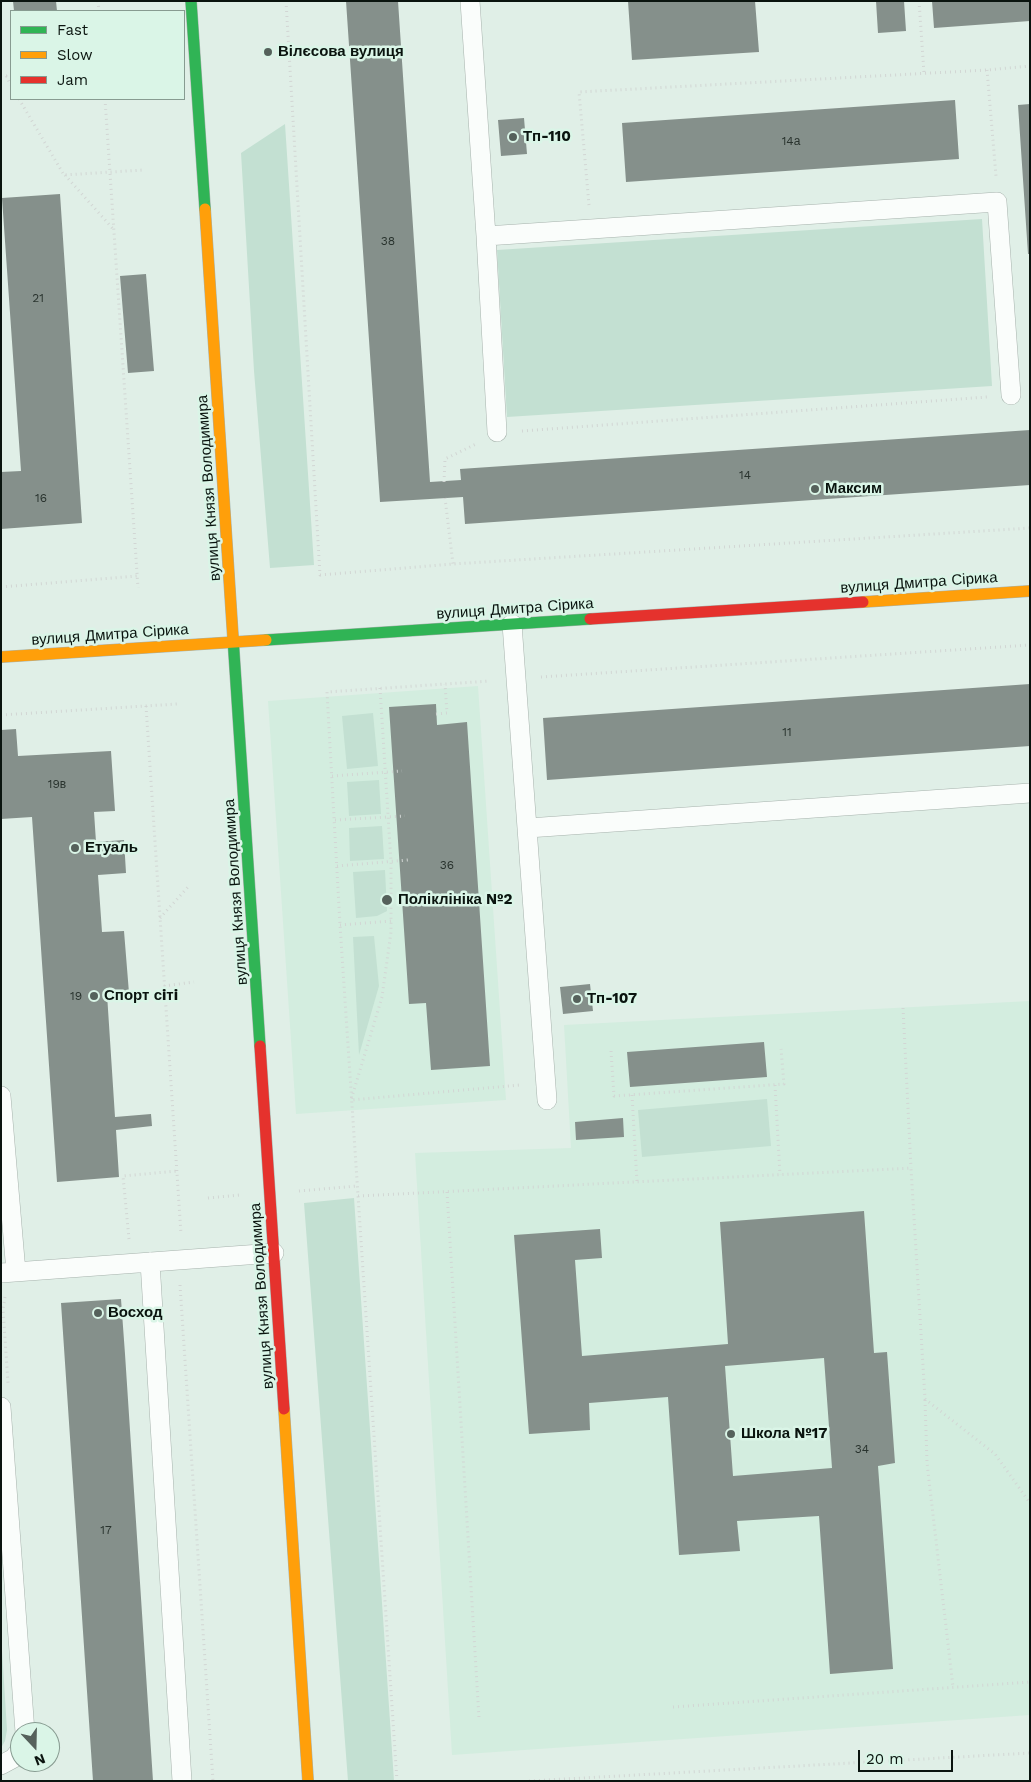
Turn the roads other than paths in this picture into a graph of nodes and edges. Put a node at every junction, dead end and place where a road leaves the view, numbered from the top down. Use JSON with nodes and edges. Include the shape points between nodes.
{"nodes":[{"id":1,"x":191,"y":1,"type":"edge"},
{"id":2,"x":470,"y":1,"type":"edge"},
{"id":3,"x":486,"y":236,"type":"junction"},
{"id":4,"x":1011,"y":395,"type":"road end"},
{"id":5,"x":497,"y":432,"type":"road end"},
{"id":6,"x":1030,"y":591,"type":"edge"},
{"id":7,"x":512,"y":624,"type":"junction"},
{"id":8,"x":234,"y":642,"type":"junction"},
{"id":9,"x":1,"y":657,"type":"edge"},
{"id":10,"x":1030,"y":793,"type":"edge"},
{"id":11,"x":528,"y":828,"type":"junction"},
{"id":12,"x":546,"y":1091,"type":"road end"},
{"id":13,"x":1,"y":1096,"type":"edge"},
{"id":14,"x":274,"y":1254,"type":"junction"},
{"id":15,"x":150,"y":1262,"type":"junction"},
{"id":16,"x":8,"y":1273,"type":"edge"},
{"id":17,"x":1,"y":1407,"type":"edge"},
{"id":18,"x":24,"y":1722,"type":"edge"},
{"id":19,"x":182,"y":1781,"type":"edge"},
{"id":20,"x":308,"y":1781,"type":"edge"}],
"edges":[{"from":1,"to":8,"type":"main road","name":"вулиця Князя Володимира"},
{"from":2,"to":3,"type":"lane"},
{"from":3,"to":4,"type":"lane","via":[[998,202]]},
{"from":3,"to":5,"type":"lane"},
{"from":6,"to":7,"type":"main road","name":"вулиця Дмитра Сірика"},
{"from":7,"to":8,"type":"main road","name":"вулиця Дмитра Сірика"},
{"from":7,"to":11,"type":"lane"},
{"from":8,"to":9,"type":"main road","name":"вулиця Дмитра Сірика"},
{"from":8,"to":14,"type":"main road","name":"вулиця Князя Володимира"},
{"from":10,"to":11,"type":"lane"},
{"from":11,"to":12,"type":"lane"},
{"from":13,"to":16,"type":"lane"},
{"from":14,"to":15,"type":"lane"},
{"from":14,"to":20,"type":"main road","name":"вулиця Князя Володимира"},
{"from":15,"to":16,"type":"lane"},
{"from":15,"to":19,"type":"lane"},
{"from":17,"to":18,"type":"lane"}]}
